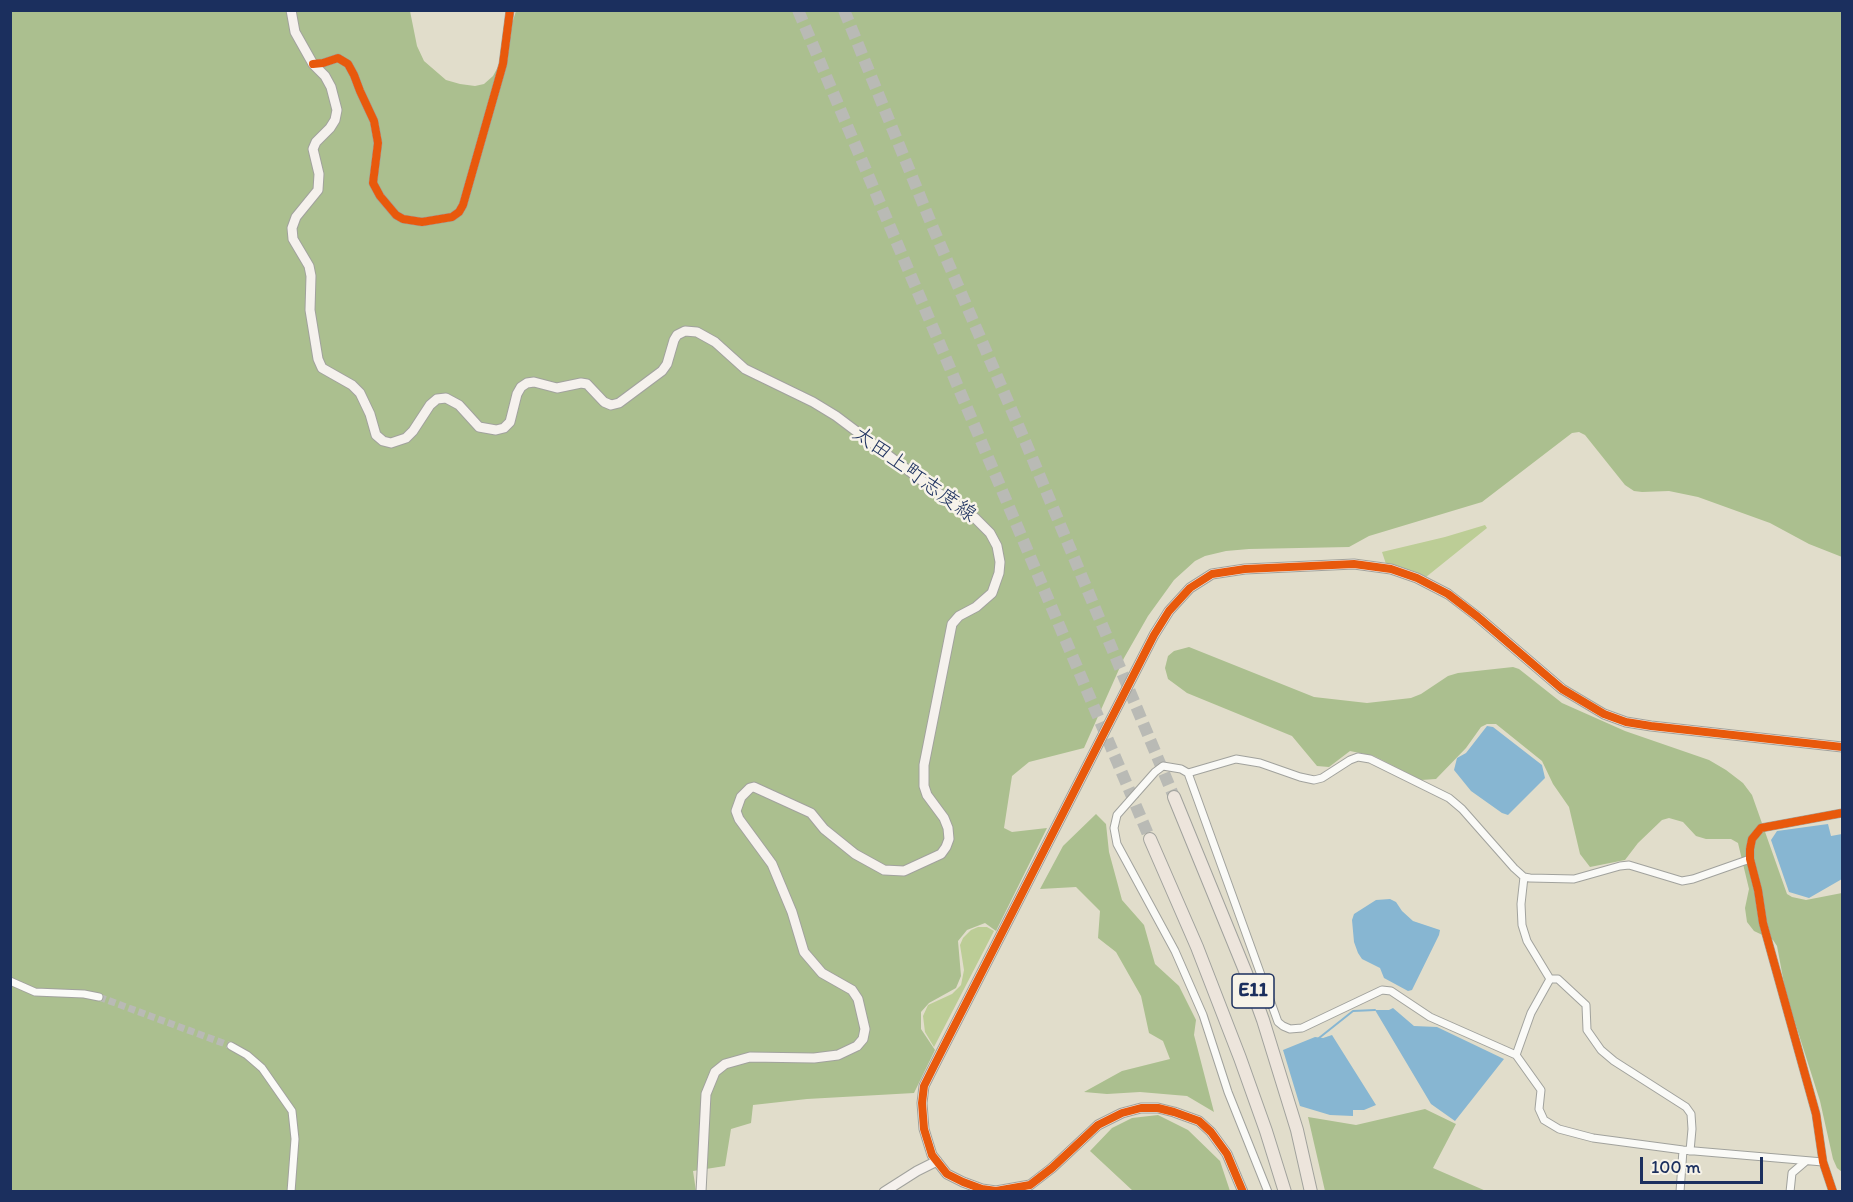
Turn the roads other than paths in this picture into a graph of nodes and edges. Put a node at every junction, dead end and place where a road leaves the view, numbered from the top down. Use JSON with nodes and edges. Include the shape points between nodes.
{"nodes":[{"id":1,"x":291,"y":10,"type":"edge"},
{"id":2,"x":510,"y":10,"type":"edge"},
{"id":3,"x":313,"y":64,"type":"junction"},
{"id":4,"x":1842,"y":747,"type":"edge"},
{"id":5,"x":1188,"y":773,"type":"junction"},
{"id":6,"x":1174,"y":797,"type":"tunnel mouth"},
{"id":7,"x":1842,"y":813,"type":"edge"},
{"id":8,"x":1150,"y":838,"type":"tunnel mouth"},
{"id":9,"x":1750,"y":859,"type":"junction"},
{"id":10,"x":1524,"y":877,"type":"junction"},
{"id":11,"x":1550,"y":979,"type":"junction"},
{"id":12,"x":10,"y":981,"type":"edge"},
{"id":13,"x":99,"y":997,"type":"tunnel mouth"},
{"id":14,"x":231,"y":1046,"type":"tunnel mouth"},
{"id":15,"x":1516,"y":1055,"type":"junction"},
{"id":16,"x":1686,"y":1150,"type":"junction"},
{"id":17,"x":937,"y":1161,"type":"junction"},
{"id":18,"x":1806,"y":1161,"type":"junction"},
{"id":19,"x":1824,"y":1162,"type":"junction"},
{"id":20,"x":291,"y":1191,"type":"edge"},
{"id":21,"x":701,"y":1191,"type":"edge"},
{"id":22,"x":884,"y":1191,"type":"edge"},
{"id":23,"x":1243,"y":1191,"type":"edge"},
{"id":24,"x":1268,"y":1191,"type":"edge"},
{"id":25,"x":1285,"y":1191,"type":"edge"},
{"id":26,"x":1311,"y":1191,"type":"edge"},
{"id":27,"x":1680,"y":1191,"type":"edge"},
{"id":28,"x":1790,"y":1191,"type":"edge"},
{"id":29,"x":1833,"y":1191,"type":"edge"}],
"edges":[{"from":1,"to":3,"type":"main road","name":"太田上町志度線","via":[[295,32]]},
{"from":2,"to":3,"type":"street","via":[[503,64],[463,205],[452,217],[422,222],[396,215],[373,183],[378,143],[374,121],[348,64],[338,58]]},
{"from":3,"to":21,"type":"main road","name":"太田上町志度線","via":[[331,87],[337,110],[330,129],[313,148],[318,190],[296,217],[293,239],[309,266],[310,310],[322,368],[360,393],[376,435],[383,441],[391,444],[406,438],[430,405],[446,398],[459,405],[479,427],[504,428],[510,422],[520,387],[527,383],[557,388],[587,384],[604,402],[619,403],[662,371],[677,335],[697,333],[715,342],[745,369],[836,416],[975,518],[997,546],[999,573],[992,593],[952,624],[924,765],[927,795],[948,828],[949,839],[941,854],[904,871],[884,870],[855,854],[811,813],[754,787],[741,797],[736,811],[739,819],[772,864],[804,952],[822,973],[852,990],[865,1029],[857,1046],[838,1055],[750,1057],[725,1064],[715,1072],[706,1094]]},
{"from":4,"to":17,"type":"main road","via":[[1651,726],[1604,714],[1562,689],[1448,594],[1398,571],[1354,564],[1310,565],[1245,569],[1207,577],[1169,610],[1154,635],[924,1086],[924,1129]]},
{"from":5,"to":10,"type":"street","via":[[1236,759],[1314,780],[1358,757],[1370,759],[1449,798]]},
{"from":5,"to":15,"type":"street","via":[[1278,1022],[1290,1029],[1302,1028],[1382,990],[1391,991],[1430,1017]]},
{"from":5,"to":24,"type":"street","via":[[1163,766],[1155,772],[1117,815],[1117,844],[1175,951],[1203,1015],[1228,1092]]},
{"from":6,"to":26,"type":"highway","number":"E11","via":[[1263,1020],[1297,1130]]},
{"from":7,"to":9,"type":"street","via":[[1761,828],[1752,839]]},
{"from":8,"to":25,"type":"highway","number":"E11","via":[[1240,1058]]},
{"from":9,"to":10,"type":"street","via":[[1682,881],[1629,865],[1574,879]]},
{"from":9,"to":19,"type":"street","via":[[1763,923],[1816,1114]]},
{"from":10,"to":11,"type":"street","via":[[1522,925]]},
{"from":11,"to":15,"type":"street","via":[[1531,1013]]},
{"from":11,"to":16,"type":"street","via":[[1558,979],[1586,1005],[1587,1030],[1601,1050],[1686,1107],[1692,1129]]},
{"from":12,"to":13,"type":"street","via":[[35,992]]},
{"from":14,"to":20,"type":"street","via":[[262,1068],[292,1111],[295,1139]]},
{"from":15,"to":16,"type":"street","via":[[1541,1090],[1539,1109],[1544,1120],[1559,1130]]},
{"from":16,"to":18,"type":"street"},
{"from":16,"to":27,"type":"street"},
{"from":17,"to":22,"type":"main road"},
{"from":17,"to":23,"type":"main road","via":[[947,1173],[963,1182],[996,1191],[1030,1185],[1098,1125],[1122,1113],[1158,1108],[1199,1121],[1211,1132],[1227,1154]]},
{"from":18,"to":19,"type":"street"},
{"from":18,"to":28,"type":"street","via":[[1792,1173]]},
{"from":19,"to":29,"type":"street"}]}
